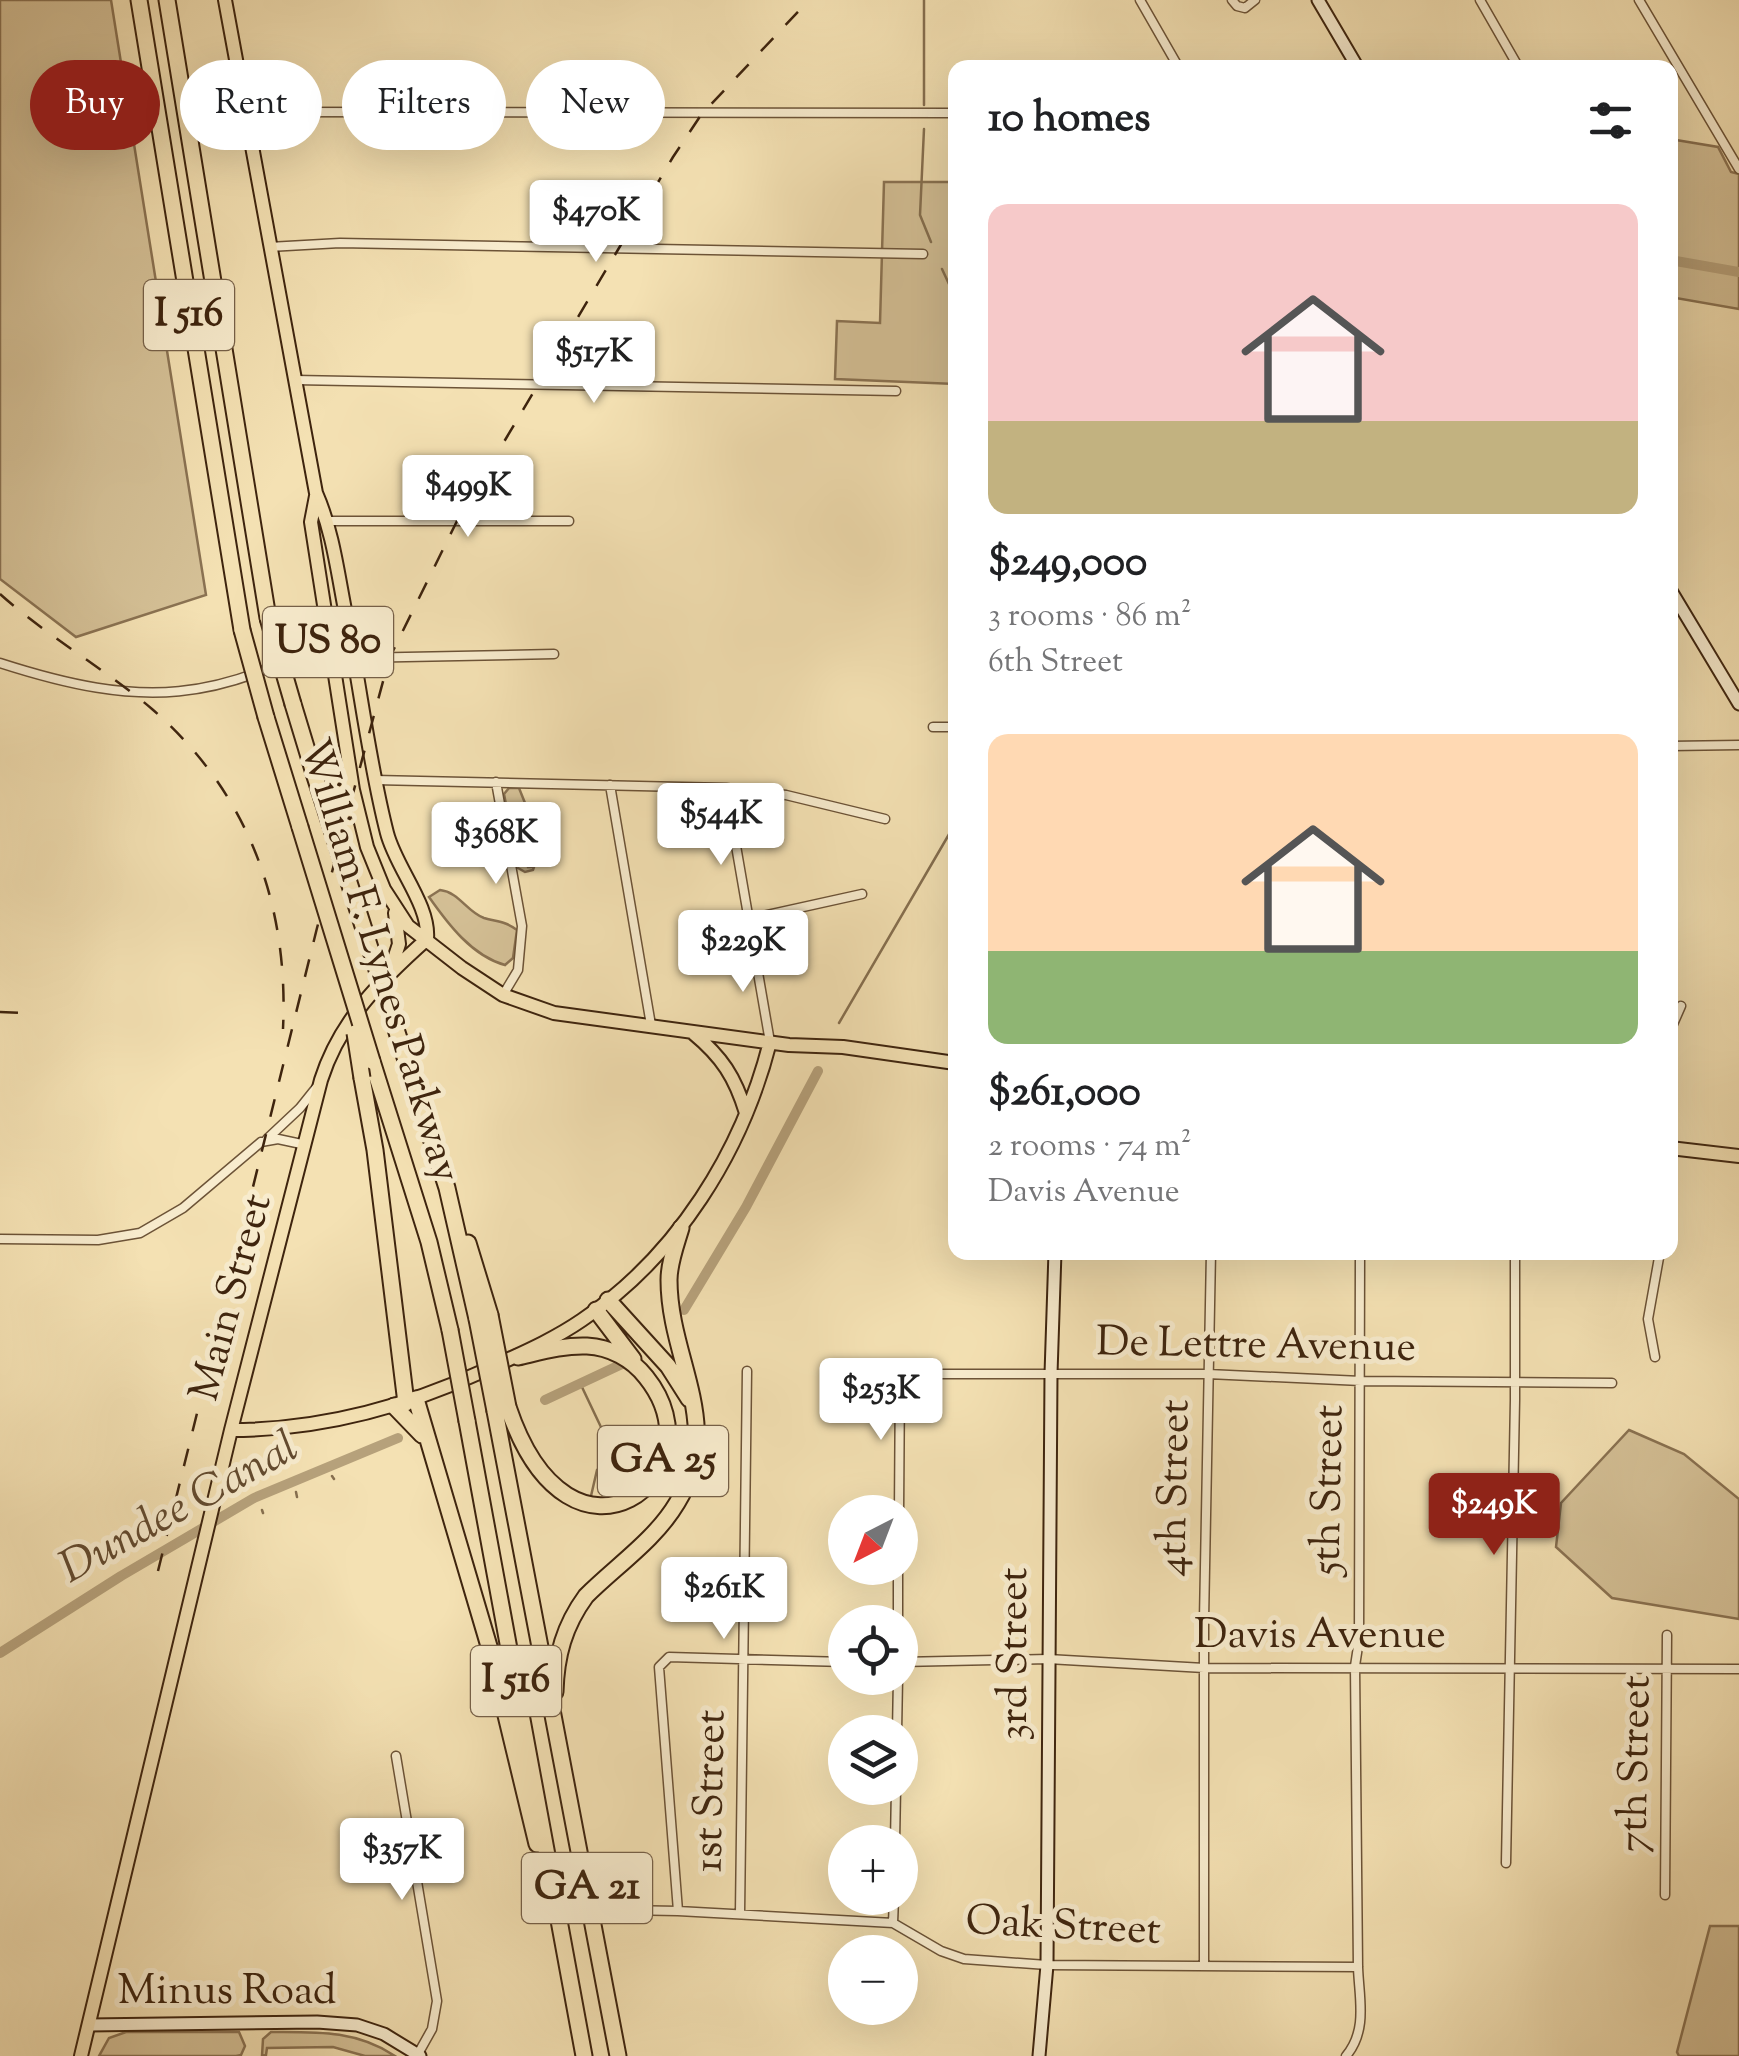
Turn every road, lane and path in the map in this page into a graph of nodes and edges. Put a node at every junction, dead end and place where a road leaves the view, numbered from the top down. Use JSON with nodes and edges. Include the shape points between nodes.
{"nodes":[{"id":1,"x":139,"y":0,"type":"edge"},
{"id":2,"x":166,"y":0,"type":"edge"},
{"id":3,"x":225,"y":0,"type":"edge"},
{"id":4,"x":1140,"y":0,"type":"edge"},
{"id":5,"x":1232,"y":0,"type":"edge"},
{"id":6,"x":1254,"y":0,"type":"edge"},
{"id":7,"x":1318,"y":0,"type":"edge"},
{"id":8,"x":1480,"y":0,"type":"edge"},
{"id":9,"x":1639,"y":0,"type":"edge"},
{"id":10,"x":236,"y":60,"type":"edge"},
{"id":11,"x":1174,"y":60,"type":"edge"},
{"id":12,"x":1353,"y":60,"type":"edge"},
{"id":13,"x":1515,"y":60,"type":"edge"},
{"id":14,"x":1675,"y":60,"type":"edge"},
{"id":15,"x":1678,"y":66,"type":"edge"},
{"id":16,"x":322,"y":112,"type":"edge"},
{"id":17,"x":948,"y":114,"type":"edge"},
{"id":18,"x":252,"y":150,"type":"edge"},
{"id":19,"x":1739,"y":169,"type":"edge"},
{"id":20,"x":269,"y":247,"type":"junction"},
{"id":21,"x":922,"y":254,"type":"dead end"},
{"id":22,"x":295,"y":380,"type":"junction"},
{"id":23,"x":896,"y":391,"type":"dead end"},
{"id":24,"x":316,"y":493,"type":"junction"},
{"id":25,"x":328,"y":521,"type":"junction"},
{"id":26,"x":569,"y":521,"type":"dead end"},
{"id":27,"x":1678,"y":602,"type":"edge"},
{"id":28,"x":348,"y":628,"type":"junction"},
{"id":29,"x":328,"y":640,"type":"junction"},
{"id":30,"x":554,"y":654,"type":"dead end"},
{"id":31,"x":354,"y":658,"type":"junction"},
{"id":32,"x":0,"y":663,"type":"edge"},
{"id":33,"x":1739,"y":704,"type":"edge"},
{"id":34,"x":933,"y":727,"type":"dead end"},
{"id":35,"x":948,"y":728,"type":"edge"},
{"id":36,"x":1739,"y":744,"type":"edge"},
{"id":37,"x":1678,"y":746,"type":"edge"},
{"id":38,"x":375,"y":780,"type":"junction"},
{"id":39,"x":496,"y":782,"type":"junction"},
{"id":40,"x":610,"y":785,"type":"junction"},
{"id":41,"x":726,"y":788,"type":"junction"},
{"id":42,"x":885,"y":819,"type":"dead end"},
{"id":43,"x":862,"y":894,"type":"dead end"},
{"id":44,"x":394,"y":906,"type":"junction"},
{"id":45,"x":750,"y":919,"type":"junction"},
{"id":46,"x":427,"y":939,"type":"junction"},
{"id":47,"x":386,"y":978,"type":"junction"},
{"id":48,"x":346,"y":980,"type":"junction"},
{"id":49,"x":504,"y":995,"type":"junction"},
{"id":50,"x":1681,"y":1006,"type":"dead end"},
{"id":51,"x":1678,"y":1013,"type":"edge"},
{"id":52,"x":651,"y":1025,"type":"junction"},
{"id":53,"x":691,"y":1032,"type":"junction"},
{"id":54,"x":770,"y":1042,"type":"junction"},
{"id":55,"x":948,"y":1061,"type":"edge"},
{"id":56,"x":321,"y":1080,"type":"junction"},
{"id":57,"x":746,"y":1113,"type":"junction"},
{"id":58,"x":267,"y":1140,"type":"junction"},
{"id":59,"x":306,"y":1145,"type":"junction"},
{"id":60,"x":1678,"y":1149,"type":"edge"},
{"id":61,"x":1739,"y":1156,"type":"edge"},
{"id":62,"x":681,"y":1228,"type":"junction"},
{"id":63,"x":0,"y":1239,"type":"edge"},
{"id":64,"x":1055,"y":1260,"type":"edge"},
{"id":65,"x":1211,"y":1260,"type":"edge"},
{"id":66,"x":1360,"y":1260,"type":"edge"},
{"id":67,"x":1515,"y":1260,"type":"edge"},
{"id":68,"x":1659,"y":1260,"type":"edge"},
{"id":69,"x":602,"y":1305,"type":"junction"},
{"id":70,"x":518,"y":1356,"type":"junction"},
{"id":71,"x":1655,"y":1358,"type":"dead end"},
{"id":72,"x":747,"y":1371,"type":"dead end"},
{"id":73,"x":1050,"y":1374,"type":"junction"},
{"id":74,"x":1208,"y":1374,"type":"junction"},
{"id":75,"x":646,"y":1378,"type":"junction"},
{"id":76,"x":1361,"y":1380,"type":"junction"},
{"id":77,"x":1515,"y":1380,"type":"junction"},
{"id":78,"x":1612,"y":1383,"type":"dead end"},
{"id":79,"x":405,"y":1403,"type":"junction"},
{"id":80,"x":502,"y":1409,"type":"junction"},
{"id":81,"x":697,"y":1416,"type":"junction"},
{"id":82,"x":231,"y":1430,"type":"junction"},
{"id":83,"x":899,"y":1495,"type":"edge"},
{"id":84,"x":1667,"y":1635,"type":"dead end"},
{"id":85,"x":1048,"y":1659,"type":"junction"},
{"id":86,"x":742,"y":1661,"type":"junction"},
{"id":87,"x":828,"y":1662,"type":"edge"},
{"id":88,"x":918,"y":1662,"type":"edge"},
{"id":89,"x":1354,"y":1666,"type":"junction"},
{"id":90,"x":1204,"y":1668,"type":"junction"},
{"id":91,"x":1669,"y":1668,"type":"junction"},
{"id":92,"x":1739,"y":1669,"type":"edge"},
{"id":93,"x":1511,"y":1670,"type":"junction"},
{"id":94,"x":554,"y":1722,"type":"junction"},
{"id":95,"x":396,"y":1756,"type":"dead end"},
{"id":96,"x":1506,"y":1863,"type":"dead end"},
{"id":97,"x":1665,"y":1895,"type":"dead end"},
{"id":98,"x":678,"y":1910,"type":"junction"},
{"id":99,"x":740,"y":1913,"type":"junction"},
{"id":100,"x":894,"y":1915,"type":"edge"},
{"id":101,"x":592,"y":1916,"type":"junction"},
{"id":102,"x":894,"y":1924,"type":"junction"},
{"id":103,"x":564,"y":1941,"type":"junction"},
{"id":104,"x":1204,"y":1964,"type":"junction"},
{"id":105,"x":1047,"y":1966,"type":"junction"},
{"id":106,"x":1358,"y":1967,"type":"junction"},
{"id":107,"x":89,"y":2025,"type":"junction"},
{"id":108,"x":419,"y":2055,"type":"edge"},
{"id":109,"x":82,"y":2056,"type":"edge"},
{"id":110,"x":584,"y":2056,"type":"edge"},
{"id":111,"x":618,"y":2056,"type":"edge"},
{"id":112,"x":1039,"y":2056,"type":"edge"},
{"id":113,"x":1346,"y":2056,"type":"edge"}],
"edges":[{"from":1,"to":48,"type":"highway","name":"William F. Lynes Parkway","number":"I 516","bridge":true,"via":[[242,630]]},
{"from":2,"to":80,"type":"highway","name":"William F. Lynes Parkway","number":"I 516","bridge":true,"via":[[268,618],[447,1188]]},
{"from":3,"to":10,"type":"main road","number":"US 80"},
{"from":4,"to":11,"type":"street"},
{"from":5,"to":6,"type":"street","via":[[1245,8]]},
{"from":7,"to":12,"type":"street"},
{"from":8,"to":13,"type":"street"},
{"from":9,"to":14,"type":"street"},
{"from":15,"to":19,"type":"street"},
{"from":16,"to":17,"type":"street"},
{"from":18,"to":20,"type":"main road","number":"US 80"},
{"from":20,"to":21,"type":"street"},
{"from":20,"to":22,"type":"main road","number":"US 80"},
{"from":22,"to":23,"type":"street"},
{"from":22,"to":24,"type":"main road","number":"US 80"},
{"from":24,"to":25,"type":"main road","number":"US 80"},
{"from":24,"to":29,"type":"main road","number":"US 80","via":[[310,522]]},
{"from":25,"to":26,"type":"street"},
{"from":25,"to":28,"type":"main road","number":"US 80"},
{"from":27,"to":33,"type":"street"},
{"from":28,"to":29,"type":"street"},
{"from":28,"to":31,"type":"main road","number":"US 80"},
{"from":29,"to":32,"type":"street","via":[[236,682],[189,692],[97,688]]},
{"from":29,"to":44,"type":"main road","number":"US 80","via":[[367,847]]},
{"from":30,"to":31,"type":"street"},
{"from":31,"to":38,"type":"main road","number":"US 80"},
{"from":34,"to":35,"type":"street"},
{"from":36,"to":37,"type":"street"},
{"from":38,"to":39,"type":"street"},
{"from":38,"to":46,"type":"main road","number":"US 80","via":[[395,857],[429,922]]},
{"from":39,"to":40,"type":"street"},
{"from":39,"to":49,"type":"street","via":[[522,926],[518,970]]},
{"from":40,"to":41,"type":"street"},
{"from":40,"to":52,"type":"street"},
{"from":41,"to":42,"type":"street"},
{"from":41,"to":45,"type":"street"},
{"from":43,"to":45,"type":"street"},
{"from":44,"to":46,"type":"main road","number":"US 80"},
{"from":44,"to":47,"type":"main road","via":[[399,944]]},
{"from":45,"to":54,"type":"street"},
{"from":46,"to":47,"type":"main road","name":"Main Street"},
{"from":46,"to":49,"type":"main road","number":"US 80"},
{"from":47,"to":56,"type":"main road","name":"Main Street","via":[[349,1018]]},
{"from":48,"to":79,"type":"highway","bridge":true,"via":[[375,1150]]},
{"from":48,"to":103,"type":"highway","name":"William F. Lynes Parkway","number":"I 516","bridge":true,"via":[[450,1330]]},
{"from":49,"to":52,"type":"main road","number":"US 80","via":[[564,1015]]},
{"from":50,"to":51,"type":"street"},
{"from":52,"to":53,"type":"main road","number":"US 80"},
{"from":53,"to":54,"type":"main road","number":"US 80"},
{"from":53,"to":57,"type":"main road","via":[[724,1061]]},
{"from":54,"to":55,"type":"main road","number":"US 80"},
{"from":54,"to":57,"type":"main road"},
{"from":56,"to":58,"type":"street"},
{"from":56,"to":59,"type":"main road","name":"Main Street"},
{"from":57,"to":62,"type":"main road"},
{"from":58,"to":59,"type":"street"},
{"from":58,"to":63,"type":"street","via":[[183,1208],[140,1232],[98,1240]]},
{"from":59,"to":82,"type":"main road","name":"Main Street"},
{"from":60,"to":61,"type":"main road"},
{"from":62,"to":69,"type":"main road"},
{"from":62,"to":81,"type":"highway","via":[[670,1294]]},
{"from":64,"to":73,"type":"street","name":"3rd Street"},
{"from":65,"to":74,"type":"street","name":"4th Street"},
{"from":66,"to":76,"type":"street","name":"5th Street"},
{"from":67,"to":77,"type":"street"},
{"from":68,"to":71,"type":"street","via":[[1648,1319]]},
{"from":69,"to":70,"type":"main road"},
{"from":69,"to":75,"type":"highway"},
{"from":69,"to":81,"type":"highway","via":[[668,1366]]},
{"from":70,"to":75,"type":"highway","number":"GA 25","via":[[586,1346],[621,1356]]},
{"from":70,"to":79,"type":"main road","number":"GA 25"},
{"from":72,"to":86,"type":"street","name":"1st Street"},
{"from":73,"to":74,"type":"street","name":"De Lettre Avenue"},
{"from":73,"to":83,"type":"street","name":"De Lettre Avenue","via":[[900,1374]]},
{"from":73,"to":85,"type":"street","name":"3rd Street"},
{"from":74,"to":76,"type":"street","name":"De Lettre Avenue"},
{"from":74,"to":90,"type":"street","name":"4th Street"},
{"from":75,"to":80,"type":"highway","number":"GA 25","via":[[666,1420],[662,1463],[634,1497],[609,1506],[576,1502],[552,1485]]},
{"from":76,"to":77,"type":"street","name":"De Lettre Avenue"},
{"from":76,"to":89,"type":"street","name":"5th Street"},
{"from":77,"to":78,"type":"street","name":"De Lettre Avenue"},
{"from":77,"to":93,"type":"street"},
{"from":79,"to":82,"type":"main road","number":"GA 25","via":[[287,1430]]},
{"from":79,"to":103,"type":"highway","via":[[426,1440],[491,1653]]},
{"from":80,"to":94,"type":"highway","name":"William F. Lynes Parkway","number":"I 516"},
{"from":81,"to":94,"type":"highway","via":[[696,1455],[675,1507],[586,1596],[567,1628],[556,1663]]},
{"from":82,"to":107,"type":"main road","name":"Main Street"},
{"from":84,"to":91,"type":"street","name":"7th Street"},
{"from":85,"to":88,"type":"street","name":"Davis Avenue"},
{"from":85,"to":90,"type":"street","name":"Davis Avenue"},
{"from":85,"to":105,"type":"street","name":"3rd Street"},
{"from":86,"to":87,"type":"street"},
{"from":86,"to":98,"type":"street","via":[[669,1657],[659,1668]]},
{"from":86,"to":99,"type":"street","name":"1st Street"},
{"from":89,"to":90,"type":"street","name":"Davis Avenue"},
{"from":89,"to":93,"type":"street","name":"Davis Avenue"},
{"from":89,"to":106,"type":"street","name":"5th Street"},
{"from":90,"to":104,"type":"street","name":"4th Street"},
{"from":91,"to":92,"type":"street","name":"Davis Avenue"},
{"from":91,"to":93,"type":"street","name":"Davis Avenue"},
{"from":91,"to":97,"type":"street","name":"7th Street"},
{"from":93,"to":96,"type":"street"},
{"from":94,"to":101,"type":"highway","number":"GA 21"},
{"from":95,"to":108,"type":"street","via":[[438,2014]]},
{"from":98,"to":99,"type":"street","name":"Oak Street"},
{"from":98,"to":101,"type":"street","name":"Oak Street"},
{"from":99,"to":102,"type":"street","name":"Oak Street"},
{"from":100,"to":102,"type":"street"},
{"from":101,"to":111,"type":"highway","number":"GA 21"},
{"from":102,"to":105,"type":"street","name":"Oak Street","via":[[964,1959]]},
{"from":103,"to":110,"type":"highway","number":"GA 21"},
{"from":104,"to":105,"type":"street","name":"Oak Street"},
{"from":104,"to":106,"type":"street","name":"Oak Street"},
{"from":105,"to":112,"type":"street","name":"3rd Street"},
{"from":106,"to":113,"type":"street","name":"5th Street","via":[[1363,2009]]},
{"from":107,"to":108,"type":"street","name":"Minus Road","via":[[357,2025]]},
{"from":107,"to":109,"type":"main road","name":"Main Street"}]}
